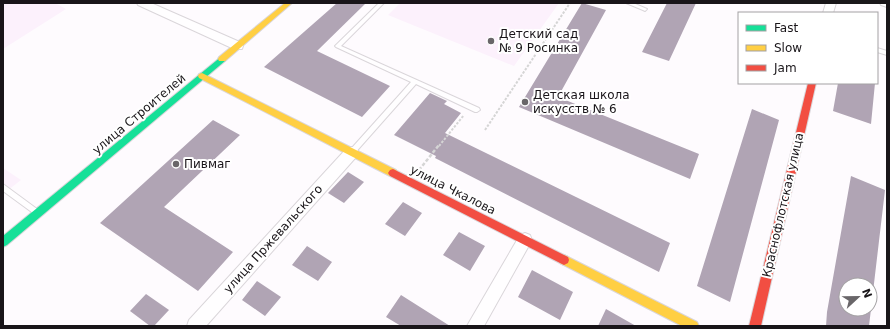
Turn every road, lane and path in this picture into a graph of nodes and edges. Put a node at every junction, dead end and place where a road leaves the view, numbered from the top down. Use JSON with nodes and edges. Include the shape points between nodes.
{"nodes":[{"id":1,"x":142,"y":3,"type":"edge"},
{"id":2,"x":289,"y":3,"type":"edge"},
{"id":3,"x":382,"y":3,"type":"edge"},
{"id":4,"x":570,"y":3,"type":"edge"},
{"id":5,"x":628,"y":3,"type":"edge"},
{"id":6,"x":645,"y":8,"type":"dead end"},
{"id":7,"x":238,"y":46,"type":"junction"},
{"id":8,"x":202,"y":76,"type":"junction"},
{"id":9,"x":415,"y":81,"type":"junction"},
{"id":10,"x":812,"y":84,"type":"edge"},
{"id":11,"x":470,"y":106,"type":"junction"},
{"id":12,"x":477,"y":110,"type":"dead end"},
{"id":13,"x":485,"y":130,"type":"dead end"},
{"id":14,"x":352,"y":152,"type":"junction"},
{"id":15,"x":410,"y":182,"type":"junction"},
{"id":16,"x":3,"y":187,"type":"edge"},
{"id":17,"x":38,"y":213,"type":"junction"},
{"id":18,"x":525,"y":240,"type":"junction"},
{"id":19,"x":3,"y":242,"type":"edge"},
{"id":20,"x":195,"y":326,"type":"edge"},
{"id":21,"x":475,"y":326,"type":"edge"},
{"id":22,"x":694,"y":326,"type":"edge"},
{"id":23,"x":755,"y":326,"type":"edge"}],
"edges":[{"from":1,"to":7,"type":"street"},
{"from":2,"to":7,"type":"street","name":"улица Строителей"},
{"from":3,"to":9,"type":"lane","via":[[338,46]]},
{"from":4,"to":13,"type":"path"},
{"from":5,"to":6,"type":"lane"},
{"from":7,"to":8,"type":"street","name":"улица Строителей"},
{"from":8,"to":14,"type":"street","name":"улица Чкалова"},
{"from":8,"to":17,"type":"street","name":"улица Строителей"},
{"from":9,"to":11,"type":"lane"},
{"from":9,"to":14,"type":"lane"},
{"from":10,"to":23,"type":"street","name":"Краснофлотская улица"},
{"from":11,"to":12,"type":"lane"},
{"from":11,"to":15,"type":"path"},
{"from":14,"to":15,"type":"street","name":"улица Чкалова"},
{"from":14,"to":20,"type":"street","name":"улица Пржевальского"},
{"from":15,"to":18,"type":"street","name":"улица Чкалова"},
{"from":16,"to":17,"type":"lane"},
{"from":17,"to":19,"type":"street","name":"улица Строителей"},
{"from":18,"to":21,"type":"street"},
{"from":18,"to":22,"type":"street","name":"улица Чкалова"}]}
